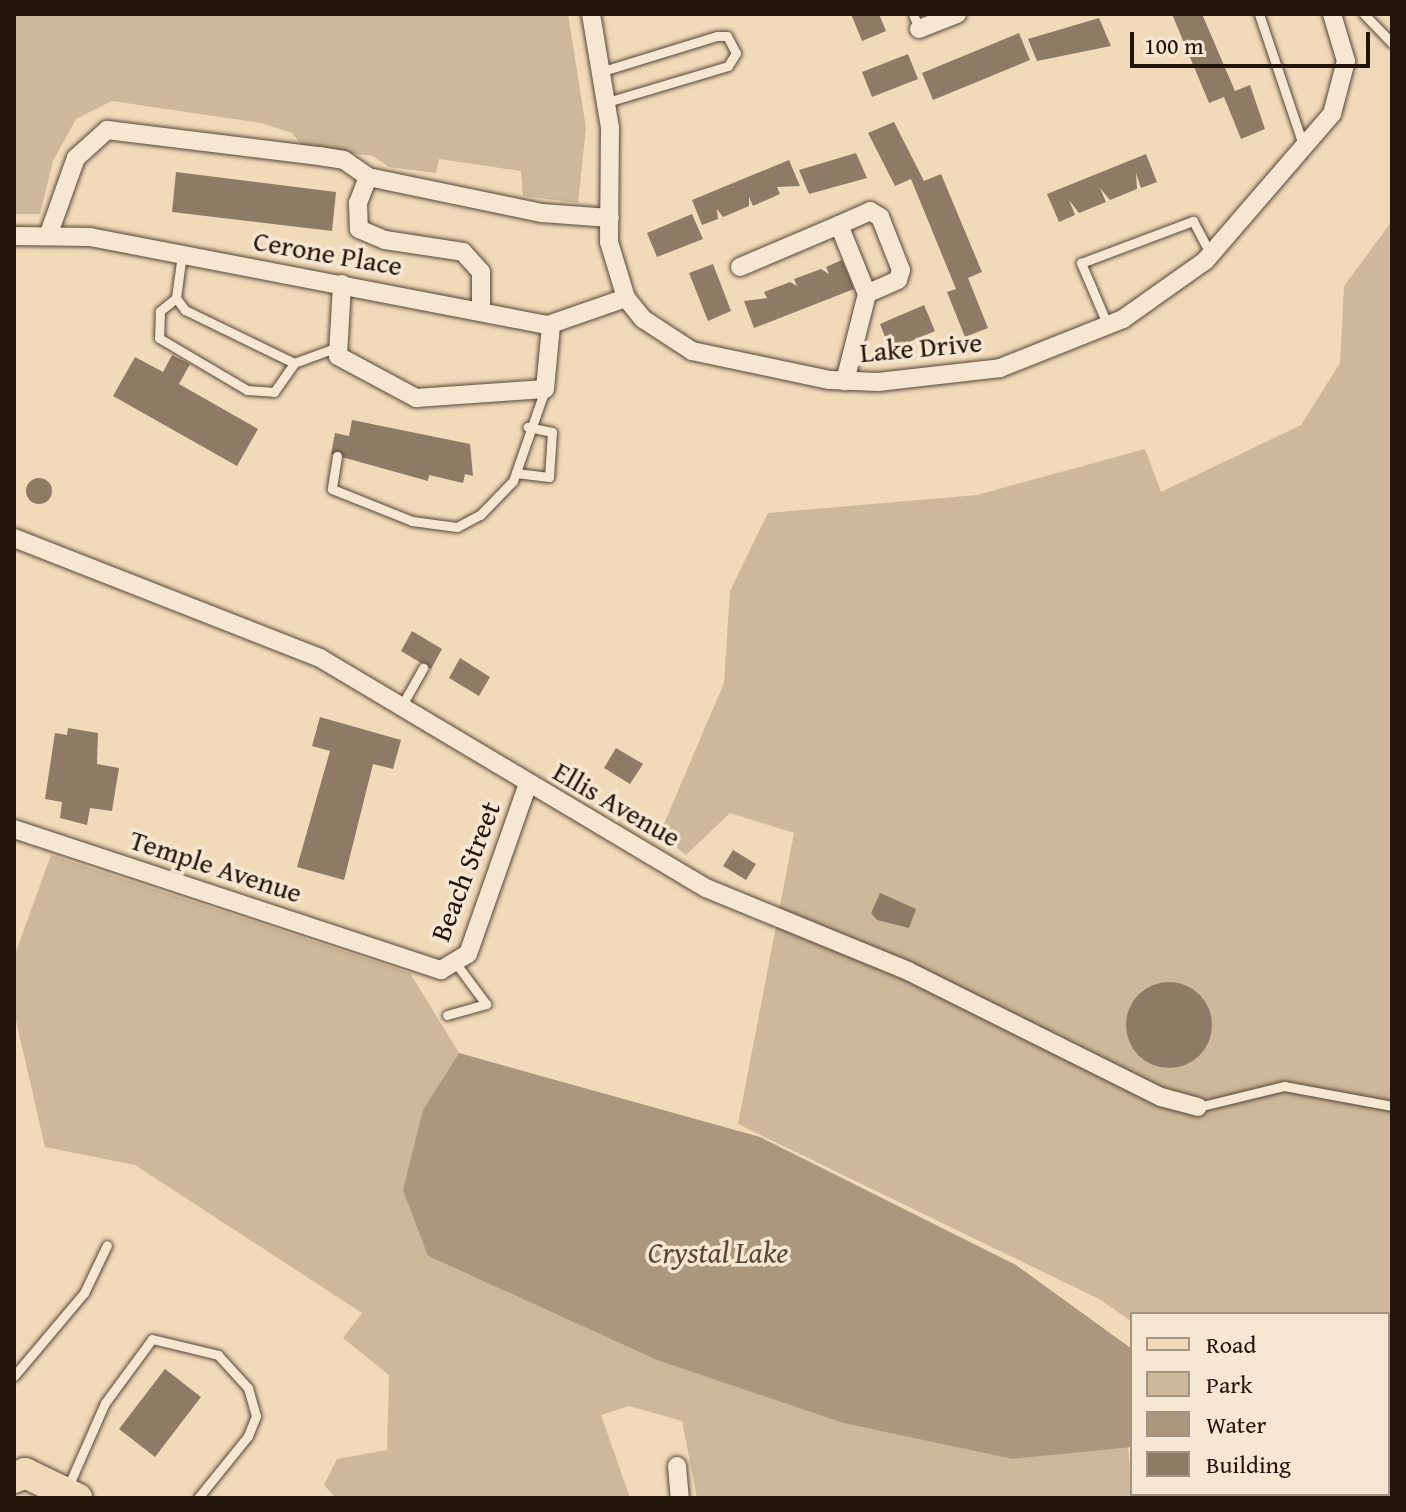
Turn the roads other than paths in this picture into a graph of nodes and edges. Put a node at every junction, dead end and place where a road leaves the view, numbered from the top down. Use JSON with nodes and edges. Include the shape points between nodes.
{"nodes":[{"id":1,"x":591,"y":14,"type":"edge"},
{"id":2,"x":957,"y":14,"type":"edge"},
{"id":3,"x":1259,"y":14,"type":"edge"},
{"id":4,"x":1332,"y":14,"type":"edge"},
{"id":5,"x":1364,"y":14,"type":"edge"},
{"id":6,"x":916,"y":22,"type":"edge"},
{"id":7,"x":1392,"y":43,"type":"edge"},
{"id":8,"x":603,"y":71,"type":"junction"},
{"id":9,"x":607,"y":102,"type":"junction"},
{"id":10,"x":1305,"y":151,"type":"junction"},
{"id":11,"x":368,"y":177,"type":"junction"},
{"id":12,"x":610,"y":218,"type":"junction"},
{"id":13,"x":839,"y":225,"type":"junction"},
{"id":14,"x":14,"y":236,"type":"edge"},
{"id":15,"x":48,"y":236,"type":"junction"},
{"id":16,"x":182,"y":254,"type":"junction"},
{"id":17,"x":1211,"y":255,"type":"junction"},
{"id":18,"x":740,"y":267,"type":"dead end"},
{"id":19,"x":342,"y":284,"type":"junction"},
{"id":20,"x":867,"y":294,"type":"junction"},
{"id":21,"x":176,"y":298,"type":"junction"},
{"id":22,"x":626,"y":298,"type":"junction"},
{"id":23,"x":481,"y":311,"type":"junction"},
{"id":24,"x":551,"y":325,"type":"junction"},
{"id":25,"x":1108,"y":326,"type":"junction"},
{"id":26,"x":335,"y":348,"type":"junction"},
{"id":27,"x":294,"y":363,"type":"junction"},
{"id":28,"x":845,"y":381,"type":"junction"},
{"id":29,"x":545,"y":389,"type":"junction"},
{"id":30,"x":528,"y":427,"type":"junction"},
{"id":31,"x":337,"y":456,"type":"dead end"},
{"id":32,"x":516,"y":473,"type":"junction"},
{"id":33,"x":14,"y":538,"type":"edge"},
{"id":34,"x":423,"y":668,"type":"dead end"},
{"id":35,"x":402,"y":705,"type":"junction"},
{"id":36,"x":528,"y":784,"type":"junction"},
{"id":37,"x":14,"y":829,"type":"edge"},
{"id":38,"x":399,"y":958,"type":"joint"},
{"id":39,"x":457,"y":965,"type":"junction"},
{"id":40,"x":447,"y":1015,"type":"dead end"},
{"id":41,"x":1392,"y":1106,"type":"edge"},
{"id":42,"x":1198,"y":1107,"type":"joint"},
{"id":43,"x":107,"y":1245,"type":"dead end"},
{"id":44,"x":14,"y":1376,"type":"edge"},
{"id":45,"x":677,"y":1466,"type":"dead end"},
{"id":46,"x":19,"y":1475,"type":"edge"},
{"id":47,"x":71,"y":1495,"type":"edge"},
{"id":48,"x":198,"y":1498,"type":"edge"},
{"id":49,"x":680,"y":1498,"type":"edge"}],
"edges":[{"from":1,"to":8,"type":"street","name":"Lake Drive"},
{"from":2,"to":6,"type":"street"},
{"from":3,"to":10,"type":"lane"},
{"from":4,"to":10,"type":"street","name":"Lake Drive","via":[[1346,61],[1343,85]]},
{"from":5,"to":7,"type":"lane"},
{"from":8,"to":9,"type":"street","name":"Lake Drive"},
{"from":8,"to":9,"type":"lane","via":[[717,36],[727,36],[736,53],[728,66]]},
{"from":9,"to":12,"type":"street","name":"Lake Drive"},
{"from":10,"to":17,"type":"street","name":"Lake Drive"},
{"from":11,"to":12,"type":"street","via":[[542,213]]},
{"from":11,"to":15,"type":"street","via":[[344,160],[107,130],[76,158]]},
{"from":11,"to":23,"type":"street","via":[[358,203],[359,229],[463,252],[481,272]]},
{"from":12,"to":22,"type":"street","name":"Lake Drive","via":[[615,272]]},
{"from":13,"to":18,"type":"street"},
{"from":13,"to":20,"type":"street"},
{"from":13,"to":20,"type":"street","via":[[870,211],[880,217],[901,270],[898,280]]},
{"from":14,"to":15,"type":"street","name":"Cerone Place"},
{"from":15,"to":16,"type":"street","name":"Cerone Place"},
{"from":16,"to":19,"type":"street","name":"Cerone Place"},
{"from":16,"to":21,"type":"lane"},
{"from":17,"to":25,"type":"street","name":"Lake Drive"},
{"from":17,"to":25,"type":"lane","via":[[1193,221],[1081,263]]},
{"from":19,"to":23,"type":"street","name":"Cerone Place"},
{"from":19,"to":26,"type":"street"},
{"from":20,"to":28,"type":"street"},
{"from":21,"to":27,"type":"lane","via":[[185,310]]},
{"from":21,"to":27,"type":"lane","via":[[160,311],[159,338],[247,390],[274,392]]},
{"from":22,"to":24,"type":"street"},
{"from":22,"to":28,"type":"street","name":"Lake Drive","via":[[643,319],[692,351]]},
{"from":23,"to":24,"type":"street","name":"Cerone Place"},
{"from":24,"to":29,"type":"street"},
{"from":25,"to":28,"type":"street","name":"Lake Drive","via":[[1000,368],[944,379]]},
{"from":26,"to":27,"type":"lane"},
{"from":26,"to":29,"type":"street","via":[[344,363],[416,398]]},
{"from":29,"to":30,"type":"lane"},
{"from":30,"to":32,"type":"lane"},
{"from":30,"to":32,"type":"lane","via":[[552,432],[549,477]]},
{"from":31,"to":32,"type":"lane","via":[[332,489],[441,528],[480,515]]},
{"from":33,"to":35,"type":"street","name":"Ellis Avenue","via":[[320,658]]},
{"from":34,"to":35,"type":"lane"},
{"from":35,"to":36,"type":"street","name":"Ellis Avenue"},
{"from":36,"to":39,"type":"street","name":"Beach Street","via":[[493,894]]},
{"from":36,"to":42,"type":"street","name":"Ellis Avenue","via":[[706,888],[908,971],[1161,1097]]},
{"from":37,"to":38,"type":"street","name":"Temple Avenue"},
{"from":38,"to":39,"type":"street","name":"Beach Street","via":[[425,968]]},
{"from":39,"to":40,"type":"lane","via":[[486,1004]]},
{"from":41,"to":42,"type":"lane","via":[[1284,1086]]},
{"from":43,"to":44,"type":"lane","via":[[84,1293]]},
{"from":45,"to":49,"type":"street"},
{"from":46,"to":47,"type":"main road"},
{"from":47,"to":48,"type":"lane","via":[[105,1403],[152,1339],[218,1355],[248,1388],[256,1416],[248,1436]]}]}
